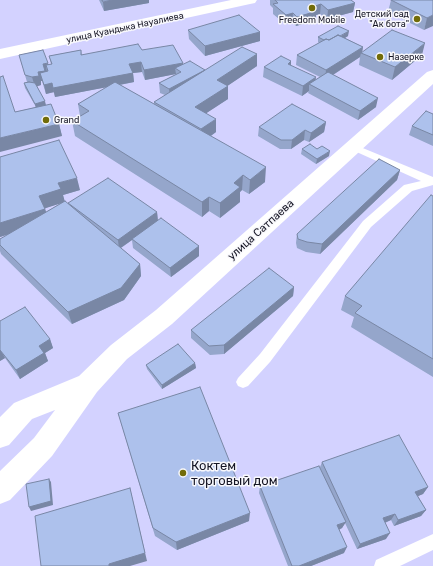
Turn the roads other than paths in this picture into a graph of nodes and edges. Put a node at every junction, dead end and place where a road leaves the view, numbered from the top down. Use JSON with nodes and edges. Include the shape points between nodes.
{"nodes":[{"id":1,"x":172,"y":0,"type":"edge"},
{"id":2,"x":250,"y":0,"type":"edge"},
{"id":3,"x":183,"y":16,"type":"junction"},
{"id":4,"x":0,"y":54,"type":"edge"},
{"id":5,"x":433,"y":75,"type":"edge"},
{"id":6,"x":353,"y":147,"type":"junction"},
{"id":7,"x":432,"y":181,"type":"edge"},
{"id":8,"x":243,"y":382,"type":"dead end"},
{"id":9,"x":88,"y":384,"type":"junction"},
{"id":10,"x":0,"y":436,"type":"edge"},
{"id":11,"x":0,"y":490,"type":"edge"},
{"id":12,"x":433,"y":542,"type":"edge"},
{"id":13,"x":382,"y":566,"type":"edge"}],
"edges":[{"from":1,"to":3,"type":"street"},
{"from":2,"to":3,"type":"street","name":"улица Куандыка Науалиева"},
{"from":3,"to":4,"type":"street","name":"улица Куандыка Науалиева"},
{"from":5,"to":6,"type":"street","name":"улица Сатпаева"},
{"from":6,"to":7,"type":"lane"},
{"from":6,"to":9,"type":"street","name":"улица Сатпаева","via":[[164,316],[119,352]]},
{"from":7,"to":8,"type":"lane","via":[[408,188],[367,224],[265,358]]},
{"from":9,"to":10,"type":"street","name":"улица Сатпаева","via":[[23,411]]},
{"from":9,"to":11,"type":"street","name":"улица Сатпаева","via":[[43,447]]},
{"from":12,"to":13,"type":"lane"}]}
